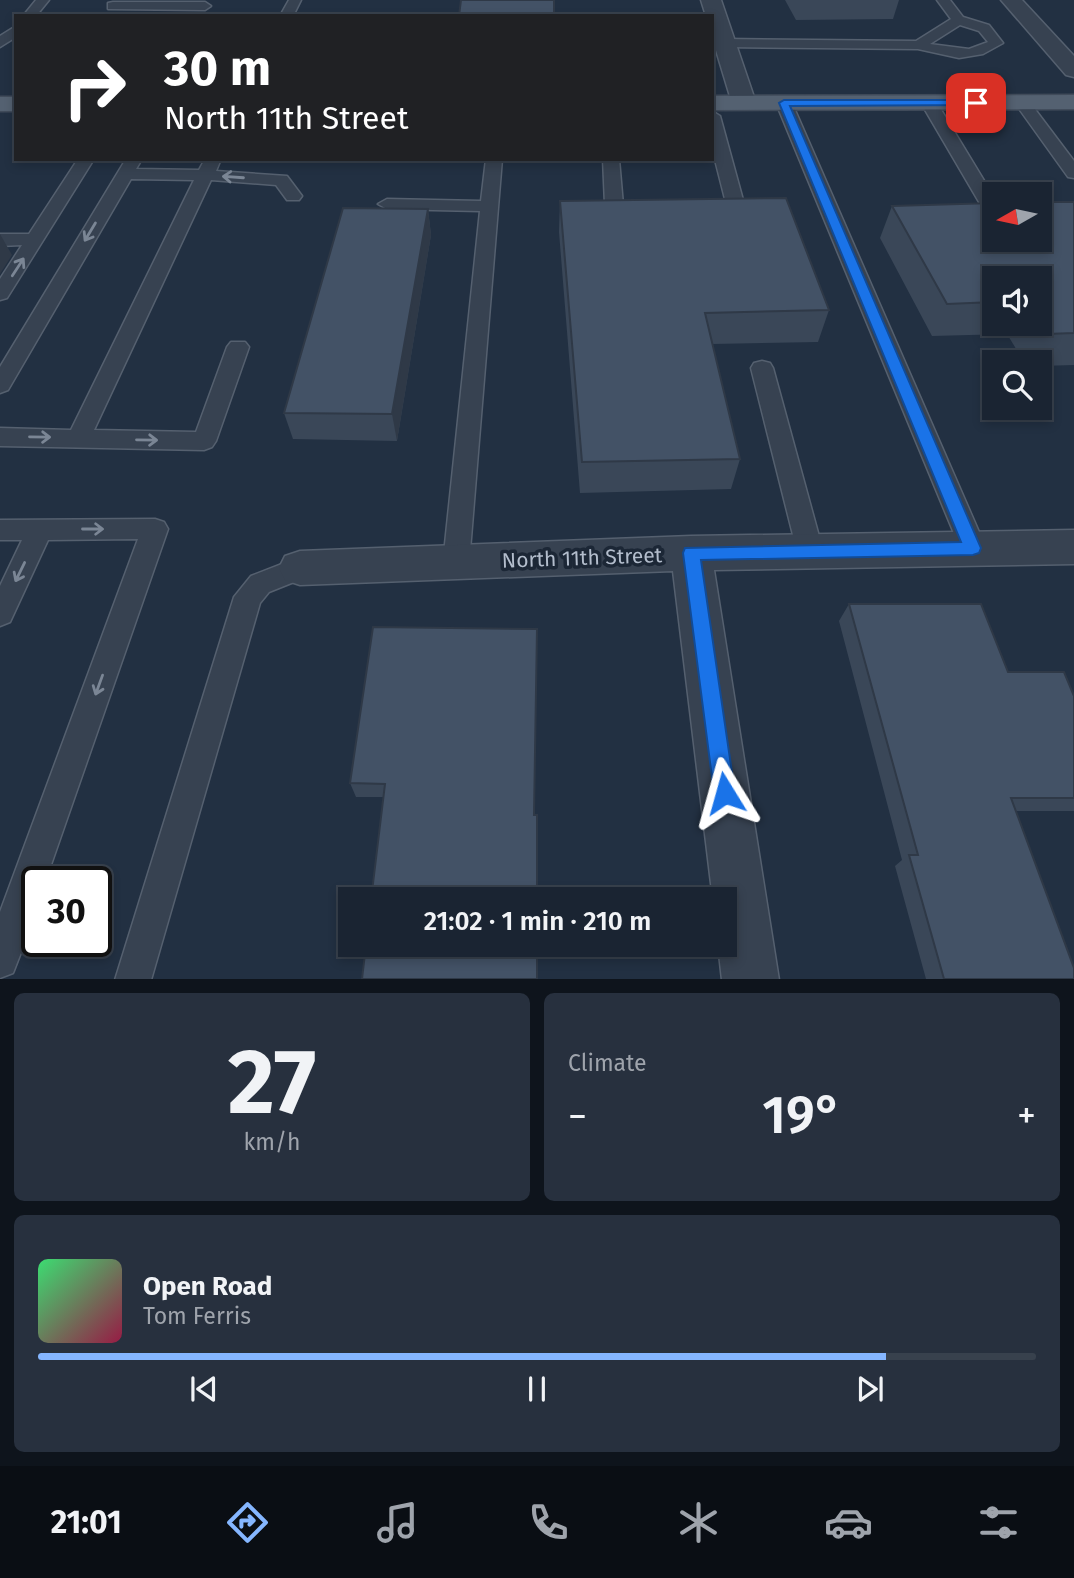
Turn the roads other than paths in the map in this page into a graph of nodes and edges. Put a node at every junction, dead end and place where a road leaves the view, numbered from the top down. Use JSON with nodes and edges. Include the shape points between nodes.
{"nodes":[{"id":1,"x":43,"y":0,"type":"edge"},
{"id":2,"x":711,"y":0,"type":"edge"},
{"id":3,"x":943,"y":0,"type":"edge"},
{"id":4,"x":1011,"y":0,"type":"edge"},
{"id":5,"x":112,"y":7,"type":"edge"},
{"id":6,"x":205,"y":7,"type":"edge"},
{"id":7,"x":31,"y":14,"type":"edge"},
{"id":8,"x":958,"y":20,"type":"junction"},
{"id":9,"x":14,"y":32,"type":"edge"},
{"id":10,"x":719,"y":35,"type":"edge"},
{"id":11,"x":0,"y":43,"type":"edge"},
{"id":12,"x":919,"y":45,"type":"junction"},
{"id":13,"x":1074,"y":70,"type":"edge"},
{"id":14,"x":714,"y":103,"type":"edge"},
{"id":15,"x":744,"y":103,"type":"junction"},
{"id":16,"x":784,"y":103,"type":"junction"},
{"id":17,"x":929,"y":103,"type":"junction"},
{"id":18,"x":1023,"y":103,"type":"junction"},
{"id":19,"x":1074,"y":103,"type":"edge"},
{"id":20,"x":714,"y":124,"type":"edge"},
{"id":21,"x":85,"y":161,"type":"edge"},
{"id":22,"x":494,"y":161,"type":"edge"},
{"id":23,"x":611,"y":161,"type":"edge"},
{"id":24,"x":130,"y":166,"type":"edge"},
{"id":25,"x":209,"y":167,"type":"edge"},
{"id":26,"x":1074,"y":173,"type":"edge"},
{"id":27,"x":982,"y":192,"type":"edge"},
{"id":28,"x":293,"y":196,"type":"dead end"},
{"id":29,"x":387,"y":204,"type":"dead end"},
{"id":30,"x":614,"y":205,"type":"edge"},
{"id":31,"x":490,"y":206,"type":"junction"},
{"id":32,"x":737,"y":211,"type":"edge"},
{"id":33,"x":36,"y":239,"type":"junction"},
{"id":34,"x":0,"y":240,"type":"edge"},
{"id":35,"x":0,"y":295,"type":"edge"},
{"id":36,"x":238,"y":347,"type":"dead end"},
{"id":37,"x":762,"y":368,"type":"dead end"},
{"id":38,"x":0,"y":385,"type":"edge"},
{"id":39,"x":0,"y":437,"type":"edge"},
{"id":40,"x":79,"y":438,"type":"junction"},
{"id":41,"x":0,"y":530,"type":"edge"},
{"id":42,"x":40,"y":530,"type":"junction"},
{"id":43,"x":1074,"y":547,"type":"edge"},
{"id":44,"x":973,"y":548,"type":"junction"},
{"id":45,"x":810,"y":551,"type":"junction"},
{"id":46,"x":691,"y":553,"type":"junction"},
{"id":47,"x":456,"y":563,"type":"junction"},
{"id":48,"x":300,"y":568,"type":"joint"},
{"id":49,"x":0,"y":614,"type":"edge"},
{"id":50,"x":0,"y":960,"type":"edge"},
{"id":51,"x":133,"y":979,"type":"edge"},
{"id":52,"x":751,"y":979,"type":"edge"}],
"edges":[{"from":1,"to":7,"type":"lane"},
{"from":2,"to":10,"type":"street"},
{"from":3,"to":8,"type":"lane"},
{"from":4,"to":13,"type":"street"},
{"from":5,"to":6,"type":"lane"},
{"from":8,"to":12,"type":"lane"},
{"from":8,"to":12,"type":"lane","via":[[984,27],[996,43],[983,52],[940,52]]},
{"from":9,"to":11,"type":"lane"},
{"from":10,"to":12,"type":"lane"},
{"from":10,"to":15,"type":"street"},
{"from":14,"to":15,"type":"main road"},
{"from":15,"to":16,"type":"main road"},
{"from":16,"to":17,"type":"main road"},
{"from":16,"to":44,"type":"lane"},
{"from":17,"to":18,"type":"main road"},
{"from":17,"to":27,"type":"lane"},
{"from":18,"to":19,"type":"main road"},
{"from":18,"to":26,"type":"lane"},
{"from":20,"to":32,"type":"lane"},
{"from":21,"to":33,"type":"lane"},
{"from":22,"to":31,"type":"lane"},
{"from":23,"to":30,"type":"lane"},
{"from":24,"to":25,"type":"lane"},
{"from":24,"to":38,"type":"lane","one_way":true},
{"from":28,"to":25,"type":"lane","one_way":true,"via":[[281,180]]},
{"from":25,"to":40,"type":"lane"},
{"from":29,"to":31,"type":"lane"},
{"from":31,"to":47,"type":"lane"},
{"from":33,"to":34,"type":"lane"},
{"from":35,"to":33,"type":"lane","one_way":true},
{"from":40,"to":36,"type":"lane","one_way":true,"via":[[204,441]]},
{"from":37,"to":45,"type":"lane"},
{"from":39,"to":40,"type":"lane","one_way":true},
{"from":41,"to":42,"type":"lane"},
{"from":42,"to":49,"type":"lane","one_way":true},
{"from":42,"to":50,"type":"lane","one_way":true,"via":[[155,529]]},
{"from":43,"to":44,"type":"street","name":"North 11th Street"},
{"from":44,"to":45,"type":"street","name":"North 11th Street"},
{"from":45,"to":46,"type":"street","name":"North 11th Street"},
{"from":46,"to":47,"type":"street","name":"North 11th Street"},
{"from":46,"to":52,"type":"street"},
{"from":47,"to":48,"type":"street","name":"North 11th Street"},
{"from":48,"to":51,"type":"lane","via":[[260,584],[248,597]]}]}
